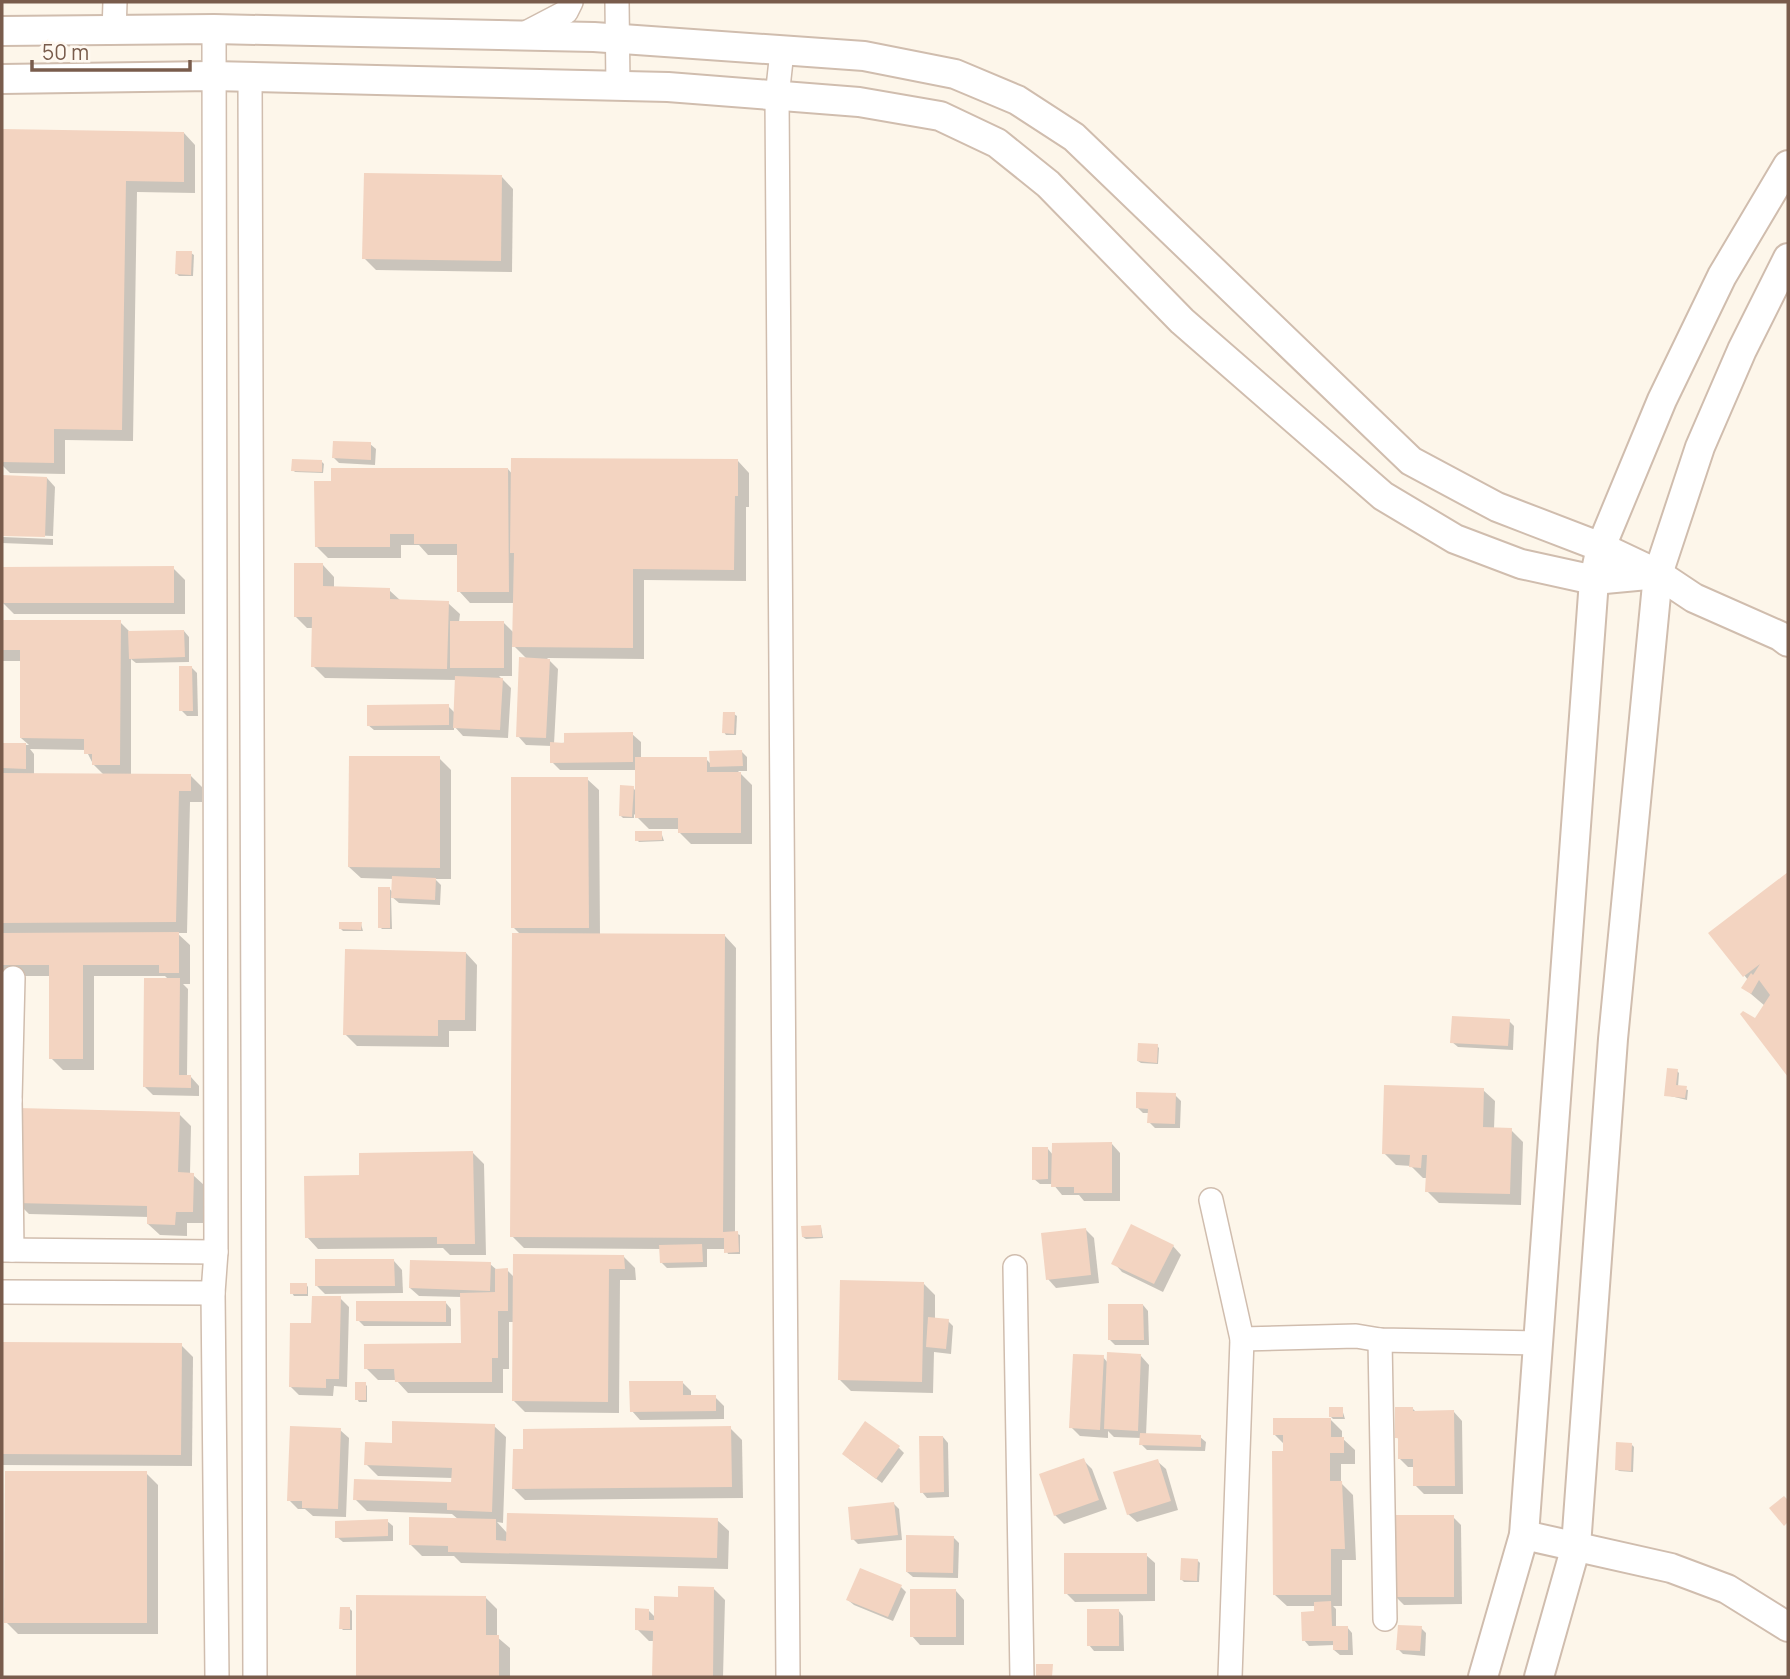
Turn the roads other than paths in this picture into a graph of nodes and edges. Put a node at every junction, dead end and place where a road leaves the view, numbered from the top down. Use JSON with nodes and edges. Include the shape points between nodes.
{"nodes":[{"id":1,"x":115,"y":2,"type":"edge"},
{"id":2,"x":571,"y":2,"type":"edge"},
{"id":3,"x":618,"y":2,"type":"edge"},
{"id":4,"x":214,"y":29,"type":"junction"},
{"id":5,"x":2,"y":31,"type":"edge"},
{"id":6,"x":114,"y":32,"type":"junction"},
{"id":7,"x":520,"y":36,"type":"junction"},
{"id":8,"x":618,"y":39,"type":"junction"},
{"id":9,"x":782,"y":51,"type":"junction"},
{"id":10,"x":212,"y":76,"type":"junction"},
{"id":11,"x":250,"y":77,"type":"junction"},
{"id":12,"x":2,"y":79,"type":"edge"},
{"id":13,"x":618,"y":86,"type":"junction"},
{"id":14,"x":777,"y":97,"type":"junction"},
{"id":15,"x":1788,"y":165,"type":"edge"},
{"id":16,"x":1788,"y":258,"type":"edge"},
{"id":17,"x":1601,"y":547,"type":"junction"},
{"id":18,"x":1658,"y":574,"type":"junction"},
{"id":19,"x":1594,"y":580,"type":"junction"},
{"id":20,"x":1788,"y":642,"type":"edge"},
{"id":21,"x":13,"y":978,"type":"dead end"},
{"id":22,"x":6,"y":1099,"type":"edge"},
{"id":23,"x":1211,"y":1200,"type":"dead end"},
{"id":24,"x":7,"y":1250,"type":"edge"},
{"id":25,"x":216,"y":1251,"type":"junction"},
{"id":26,"x":1015,"y":1267,"type":"dead end"},
{"id":27,"x":2,"y":1292,"type":"edge"},
{"id":28,"x":213,"y":1293,"type":"junction"},
{"id":29,"x":1242,"y":1339,"type":"junction"},
{"id":30,"x":1380,"y":1340,"type":"junction"},
{"id":31,"x":1538,"y":1343,"type":"junction"},
{"id":32,"x":1524,"y":1535,"type":"junction"},
{"id":33,"x":1576,"y":1546,"type":"junction"},
{"id":34,"x":1385,"y":1619,"type":"dead end"},
{"id":35,"x":1788,"y":1627,"type":"edge"},
{"id":36,"x":217,"y":1677,"type":"edge"},
{"id":37,"x":255,"y":1677,"type":"edge"},
{"id":38,"x":788,"y":1677,"type":"edge"},
{"id":39,"x":1022,"y":1677,"type":"edge"},
{"id":40,"x":1230,"y":1677,"type":"edge"},
{"id":41,"x":1483,"y":1677,"type":"edge"},
{"id":42,"x":1539,"y":1677,"type":"edge"}],
"edges":[{"from":1,"to":6,"type":"street"},
{"from":2,"to":7,"type":"street","via":[[566,12]]},
{"from":3,"to":8,"type":"street"},
{"from":4,"to":6,"type":"street"},
{"from":4,"to":7,"type":"street"},
{"from":4,"to":10,"type":"street"},
{"from":5,"to":6,"type":"street"},
{"from":7,"to":8,"type":"street"},
{"from":8,"to":9,"type":"street"},
{"from":8,"to":13,"type":"street"},
{"from":9,"to":14,"type":"street"},
{"from":9,"to":17,"type":"street","via":[[864,56],[955,74],[1017,100],[1074,137],[1411,461],[1497,507]]},
{"from":10,"to":11,"type":"street"},
{"from":10,"to":12,"type":"street"},
{"from":10,"to":25,"type":"street"},
{"from":11,"to":13,"type":"street"},
{"from":11,"to":37,"type":"street"},
{"from":13,"to":14,"type":"street"},
{"from":14,"to":19,"type":"street","via":[[859,102],[940,116],[997,143],[1048,184],[1182,321],[1383,496],[1455,539],[1521,564]]},
{"from":14,"to":38,"type":"street"},
{"from":15,"to":17,"type":"street","via":[[1716,288],[1662,400]]},
{"from":16,"to":18,"type":"street","via":[[1700,447]]},
{"from":17,"to":18,"type":"street"},
{"from":17,"to":19,"type":"street"},
{"from":18,"to":19,"type":"street"},
{"from":18,"to":20,"type":"street","via":[[1694,598]]},
{"from":18,"to":33,"type":"street","via":[[1613,1040]]},
{"from":19,"to":31,"type":"street"},
{"from":21,"to":22,"type":"street"},
{"from":22,"to":24,"type":"street"},
{"from":23,"to":29,"type":"street"},
{"from":24,"to":25,"type":"street"},
{"from":25,"to":28,"type":"street"},
{"from":26,"to":39,"type":"street"},
{"from":27,"to":28,"type":"street"},
{"from":28,"to":36,"type":"street"},
{"from":29,"to":30,"type":"street","via":[[1356,1336]]},
{"from":29,"to":40,"type":"street"},
{"from":30,"to":31,"type":"street"},
{"from":30,"to":34,"type":"street"},
{"from":31,"to":32,"type":"street"},
{"from":32,"to":33,"type":"street"},
{"from":32,"to":41,"type":"street"},
{"from":33,"to":35,"type":"street","via":[[1671,1568],[1727,1589]]},
{"from":33,"to":42,"type":"street"}]}
